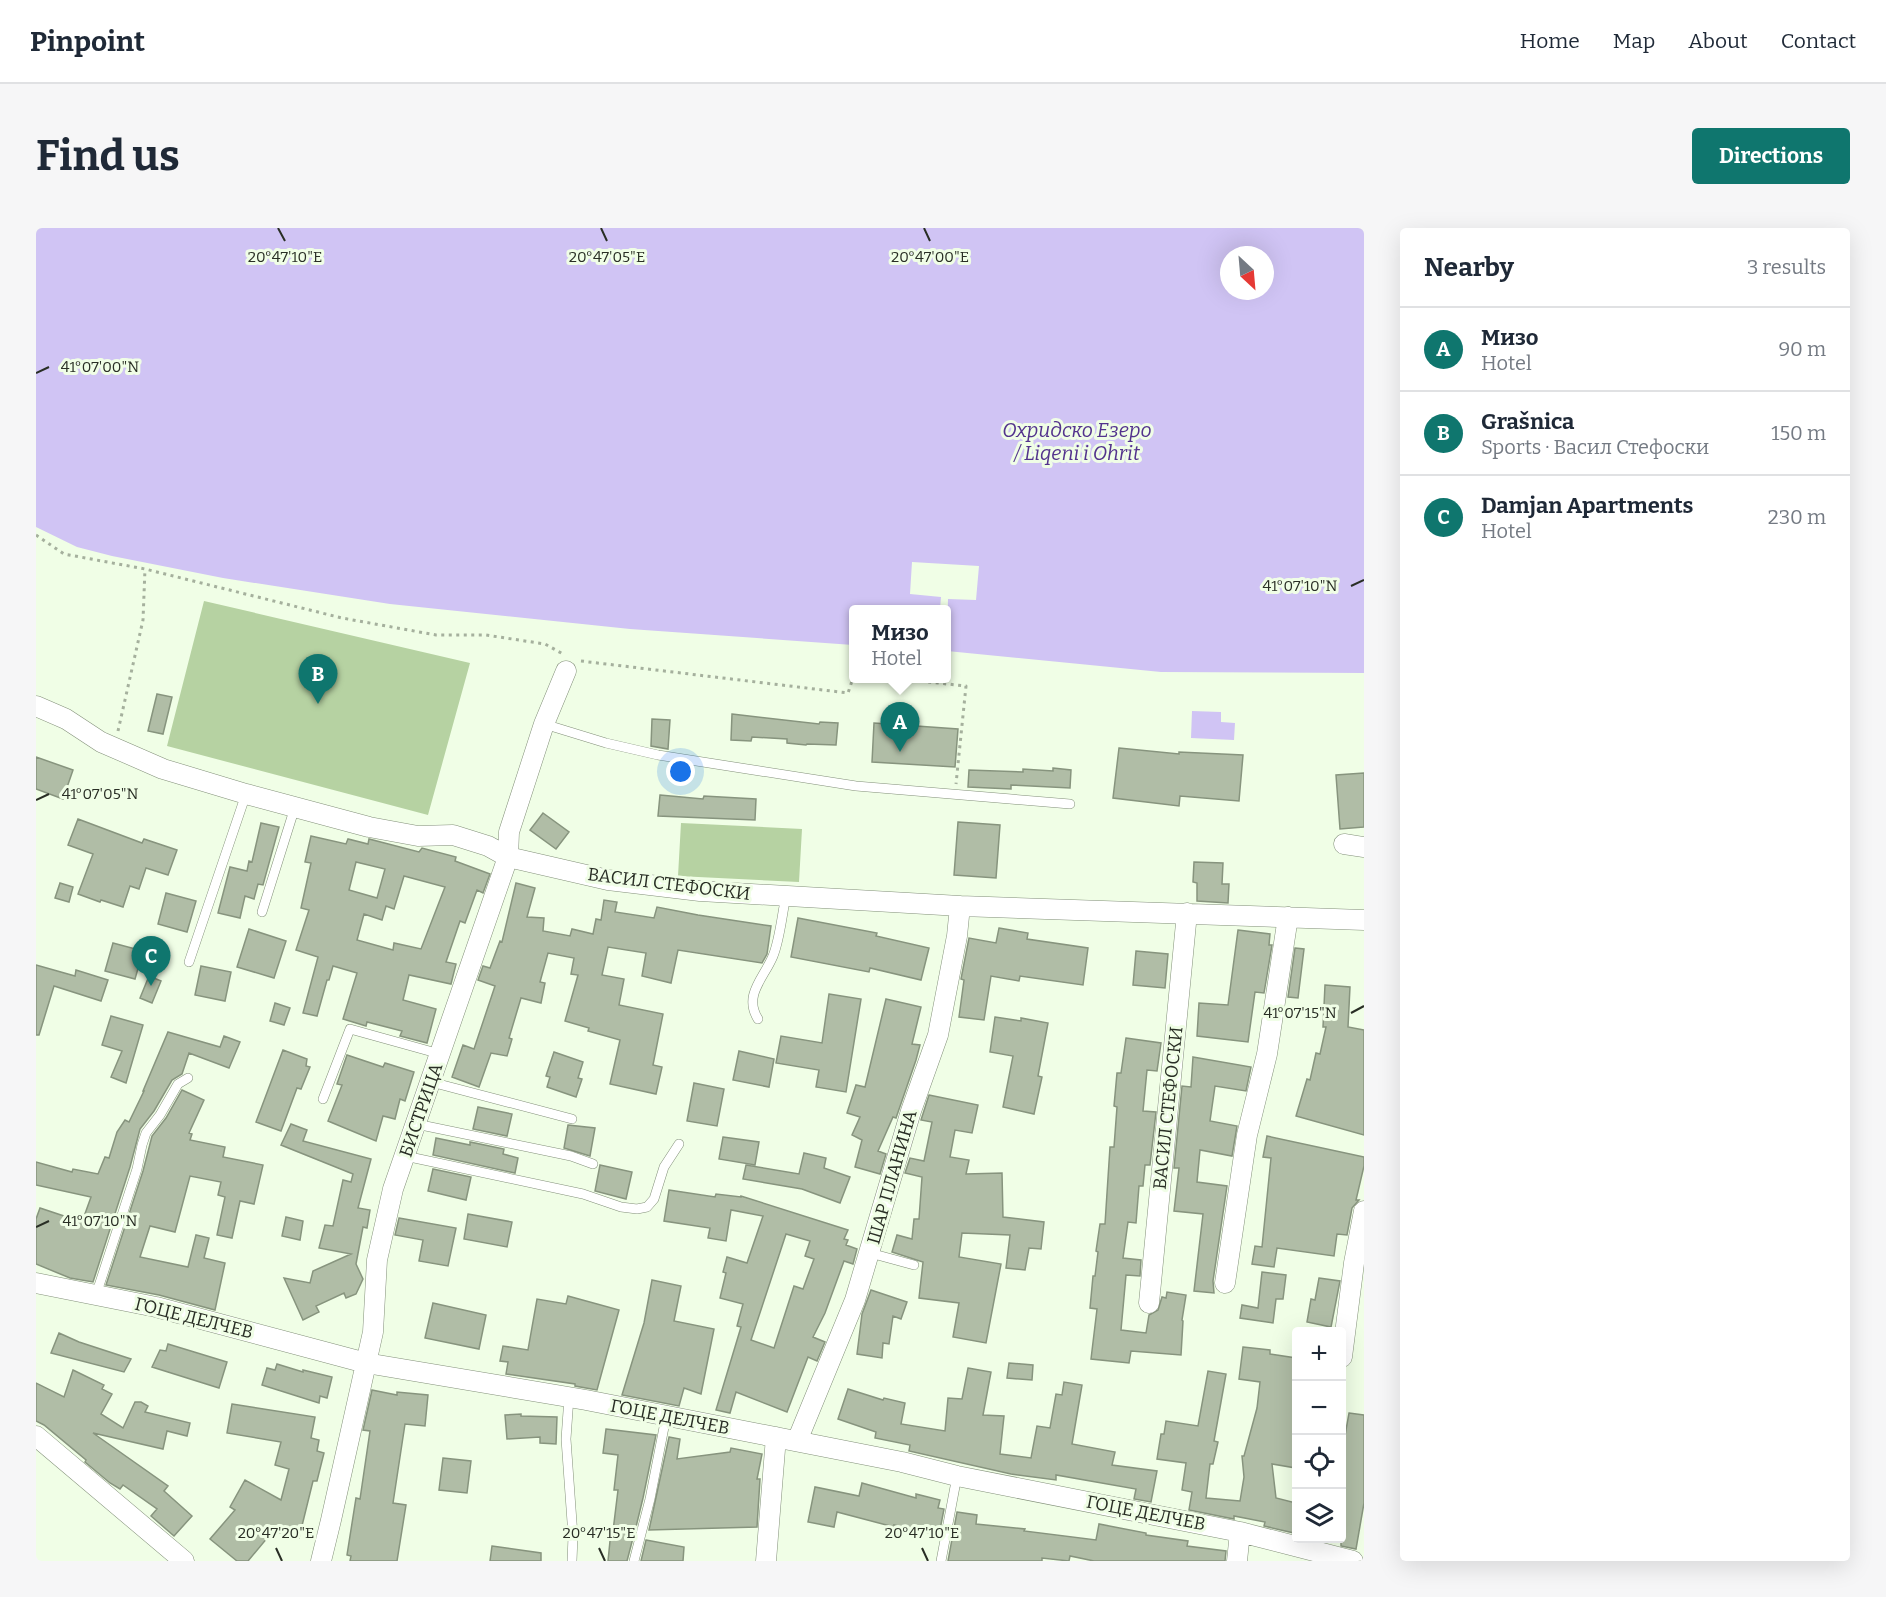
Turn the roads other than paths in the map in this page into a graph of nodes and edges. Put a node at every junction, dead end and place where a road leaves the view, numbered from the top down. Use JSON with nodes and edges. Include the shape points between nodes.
{"nodes":[{"id":1,"x":569,"y":666,"type":"road end"},
{"id":2,"x":36,"y":706,"type":"edge"},
{"id":3,"x":544,"y":724,"type":"junction"},
{"id":4,"x":246,"y":794,"type":"junction"},
{"id":5,"x":1070,"y":804,"type":"dead end"},
{"id":6,"x":295,"y":807,"type":"junction"},
{"id":7,"x":1344,"y":844,"type":"dead end"},
{"id":8,"x":1364,"y":848,"type":"edge"},
{"id":9,"x":508,"y":857,"type":"junction"},
{"id":10,"x":786,"y":896,"type":"junction"},
{"id":11,"x":960,"y":906,"type":"junction"},
{"id":12,"x":262,"y":912,"type":"dead end"},
{"id":13,"x":1187,"y":913,"type":"junction"},
{"id":14,"x":1288,"y":917,"type":"junction"},
{"id":15,"x":1364,"y":920,"type":"edge"},
{"id":16,"x":189,"y":962,"type":"dead end"},
{"id":17,"x":758,"y":1019,"type":"dead end"},
{"id":18,"x":440,"y":1054,"type":"junction"},
{"id":19,"x":188,"y":1078,"type":"dead end"},
{"id":20,"x":431,"y":1082,"type":"junction"},
{"id":21,"x":323,"y":1099,"type":"dead end"},
{"id":22,"x":572,"y":1119,"type":"dead end"},
{"id":23,"x":416,"y":1124,"type":"junction"},
{"id":24,"x":679,"y":1144,"type":"dead end"},
{"id":25,"x":405,"y":1156,"type":"junction"},
{"id":26,"x":593,"y":1164,"type":"dead end"},
{"id":27,"x":1364,"y":1211,"type":"edge"},
{"id":28,"x":870,"y":1253,"type":"junction"},
{"id":29,"x":914,"y":1265,"type":"dead end"},
{"id":30,"x":36,"y":1283,"type":"edge"},
{"id":31,"x":1225,"y":1283,"type":"dead end"},
{"id":32,"x":96,"y":1295,"type":"junction"},
{"id":33,"x":1149,"y":1303,"type":"dead end"},
{"id":34,"x":1345,"y":1327,"type":"edge"},
{"id":35,"x":366,"y":1362,"type":"junction"},
{"id":36,"x":569,"y":1397,"type":"junction"},
{"id":37,"x":666,"y":1417,"type":"junction"},
{"id":38,"x":36,"y":1437,"type":"edge"},
{"id":39,"x":776,"y":1437,"type":"junction"},
{"id":40,"x":797,"y":1441,"type":"junction"},
{"id":41,"x":957,"y":1476,"type":"junction"},
{"id":42,"x":1240,"y":1532,"type":"junction"},
{"id":43,"x":1292,"y":1541,"type":"edge"},
{"id":44,"x":1305,"y":1543,"type":"edge"},
{"id":45,"x":178,"y":1558,"type":"edge"},
{"id":46,"x":321,"y":1561,"type":"edge"},
{"id":47,"x":572,"y":1561,"type":"edge"},
{"id":48,"x":634,"y":1561,"type":"edge"},
{"id":49,"x":766,"y":1561,"type":"edge"},
{"id":50,"x":941,"y":1561,"type":"edge"},
{"id":51,"x":1237,"y":1561,"type":"edge"},
{"id":52,"x":1353,"y":1561,"type":"edge"}],
"edges":[{"from":1,"to":3,"type":"street","name":"БИСТРИЦА"},
{"from":2,"to":4,"type":"street","name":"ВАСИЛ СТЕФОСКИ","via":[[66,719],[101,742],[163,769]]},
{"from":3,"to":5,"type":"lane","via":[[658,755],[856,786]]},
{"from":3,"to":9,"type":"street","name":"БИСТРИЦА","via":[[509,832]]},
{"from":4,"to":6,"type":"street","name":"ВАСИЛ СТЕФОСКИ"},
{"from":4,"to":16,"type":"lane"},
{"from":6,"to":9,"type":"street","name":"ВАСИЛ СТЕФОСКИ","via":[[418,836],[453,835]]},
{"from":6,"to":12,"type":"lane"},
{"from":7,"to":8,"type":"street"},
{"from":9,"to":10,"type":"street","name":"ВАСИЛ СТЕФОСКИ","via":[[608,880]]},
{"from":9,"to":18,"type":"street","name":"БИСТРИЦА"},
{"from":10,"to":11,"type":"street","name":"ВАСИЛ СТЕФОСКИ"},
{"from":10,"to":17,"type":"lane","via":[[773,955],[752,995],[753,1012]]},
{"from":11,"to":13,"type":"street","name":"ВАСИЛ СТЕФОСКИ"},
{"from":11,"to":28,"type":"street","name":"ШАР ПЛАНИНА","via":[[938,1035],[911,1111]]},
{"from":13,"to":14,"type":"street","name":"ВАСИЛ СТЕФОСКИ"},
{"from":13,"to":33,"type":"street","name":"ВАСИЛ СТЕФОСКИ"},
{"from":14,"to":15,"type":"street","name":"ВАСИЛ СТЕФОСКИ"},
{"from":14,"to":31,"type":"street","via":[[1266,1054],[1247,1135]]},
{"from":18,"to":20,"type":"street","name":"БИСТРИЦА"},
{"from":18,"to":21,"type":"lane","via":[[350,1029]]},
{"from":19,"to":32,"type":"lane","via":[[178,1084],[146,1133]]},
{"from":20,"to":22,"type":"lane"},
{"from":20,"to":23,"type":"street","name":"БИСТРИЦА"},
{"from":23,"to":25,"type":"street","name":"БИСТРИЦА"},
{"from":23,"to":26,"type":"lane"},
{"from":24,"to":25,"type":"lane","via":[[664,1167],[654,1199],[647,1207],[638,1209]]},
{"from":25,"to":35,"type":"street","name":"БИСТРИЦА","via":[[393,1189],[377,1260],[373,1332]]},
{"from":27,"to":34,"type":"street"},
{"from":28,"to":29,"type":"lane"},
{"from":28,"to":40,"type":"street","name":"ШАР ПЛАНИНА","via":[[855,1300]]},
{"from":30,"to":32,"type":"street","name":"ГОЦЕ ДЕЛЧЕВ"},
{"from":32,"to":35,"type":"street","name":"ГОЦЕ ДЕЛЧЕВ"},
{"from":35,"to":36,"type":"street","name":"ГОЦЕ ДЕЛЧЕВ"},
{"from":35,"to":46,"type":"street","name":"БИСТРИЦА"},
{"from":36,"to":37,"type":"street","name":"ГОЦЕ ДЕЛЧЕВ"},
{"from":36,"to":47,"type":"lane","via":[[566,1439]]},
{"from":37,"to":39,"type":"street","name":"ГОЦЕ ДЕЛЧЕВ"},
{"from":37,"to":48,"type":"lane"},
{"from":38,"to":45,"type":"street"},
{"from":39,"to":40,"type":"street","name":"ГОЦЕ ДЕЛЧЕВ"},
{"from":39,"to":49,"type":"street"},
{"from":40,"to":41,"type":"street","name":"ГОЦЕ ДЕЛЧЕВ"},
{"from":41,"to":42,"type":"street","name":"ГОЦЕ ДЕЛЧЕВ"},
{"from":41,"to":50,"type":"lane"},
{"from":42,"to":43,"type":"street","name":"ГОЦЕ ДЕЛЧЕВ"},
{"from":42,"to":51,"type":"street"},
{"from":44,"to":52,"type":"street","name":"ГОЦЕ ДЕЛЧЕВ"}]}
